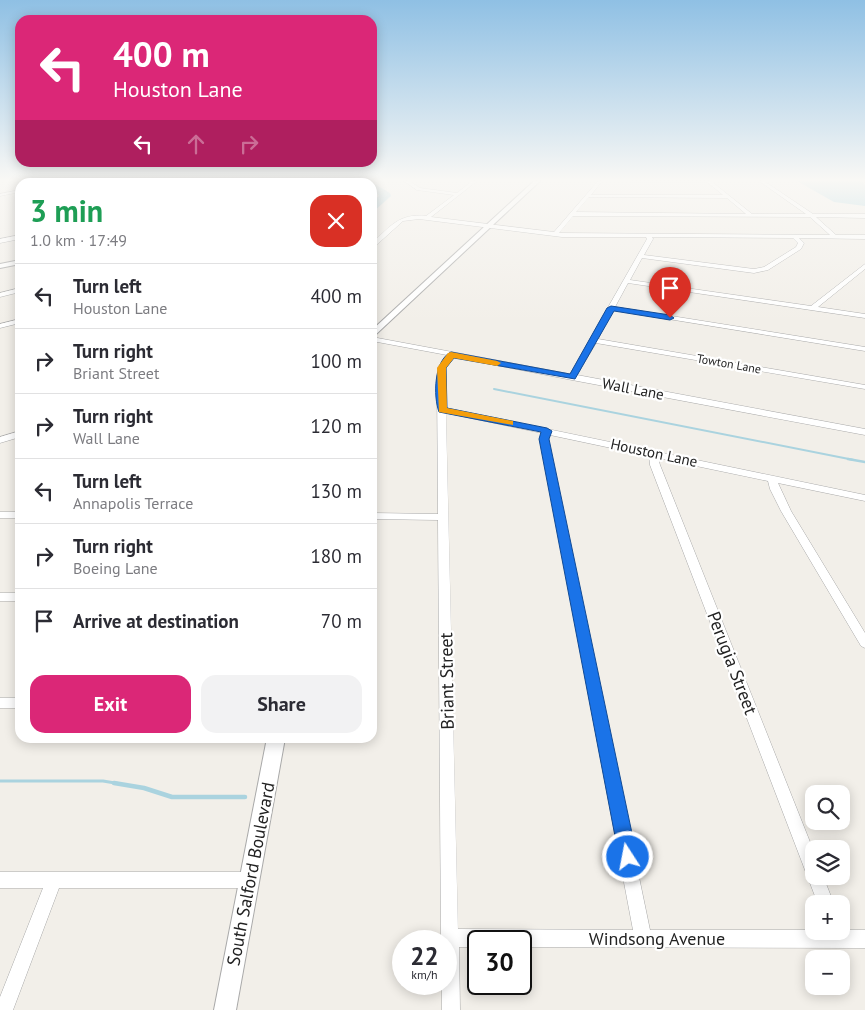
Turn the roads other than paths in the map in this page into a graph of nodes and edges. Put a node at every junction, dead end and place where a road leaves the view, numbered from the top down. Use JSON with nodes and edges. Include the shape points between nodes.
{"nodes":[{"id":1,"x":392,"y":228,"type":"edge"},
{"id":2,"x":487,"y":228,"type":"edge"},
{"id":3,"x":507,"y":228,"type":"edge"},
{"id":4,"x":560,"y":228,"type":"edge"},
{"id":5,"x":825,"y":228,"type":"edge"},
{"id":6,"x":555,"y":234,"type":"junction"},
{"id":7,"x":648,"y":236,"type":"junction"},
{"id":8,"x":794,"y":236,"type":"junction"},
{"id":9,"x":835,"y":237,"type":"junction"},
{"id":10,"x":856,"y":237,"type":"junction"},
{"id":11,"x":865,"y":237,"type":"edge"},
{"id":12,"x":15,"y":238,"type":"edge"},
{"id":13,"x":0,"y":241,"type":"edge"},
{"id":14,"x":377,"y":242,"type":"edge"},
{"id":15,"x":865,"y":242,"type":"edge"},
{"id":16,"x":640,"y":256,"type":"junction"},
{"id":17,"x":15,"y":263,"type":"edge"},
{"id":18,"x":0,"y":266,"type":"edge"},
{"id":19,"x":865,"y":266,"type":"edge"},
{"id":20,"x":626,"y":281,"type":"junction"},
{"id":21,"x":15,"y":291,"type":"edge"},
{"id":22,"x":0,"y":295,"type":"edge"},
{"id":23,"x":611,"y":308,"type":"junction"},
{"id":24,"x":814,"y":308,"type":"junction"},
{"id":25,"x":865,"y":316,"type":"edge"},
{"id":26,"x":15,"y":322,"type":"edge"},
{"id":27,"x":0,"y":326,"type":"edge"},
{"id":28,"x":377,"y":330,"type":"edge"},
{"id":29,"x":377,"y":340,"type":"edge"},
{"id":30,"x":593,"y":340,"type":"junction"},
{"id":31,"x":865,"y":349,"type":"edge"},
{"id":32,"x":451,"y":355,"type":"junction"},
{"id":33,"x":572,"y":378,"type":"junction"},
{"id":34,"x":865,"y":387,"type":"edge"},
{"id":35,"x":443,"y":410,"type":"junction"},
{"id":36,"x":547,"y":431,"type":"junction"},
{"id":37,"x":865,"y":432,"type":"edge"},
{"id":38,"x":15,"y":436,"type":"edge"},
{"id":39,"x":0,"y":440,"type":"edge"},
{"id":40,"x":653,"y":453,"type":"junction"},
{"id":41,"x":772,"y":478,"type":"junction"},
{"id":42,"x":865,"y":498,"type":"edge"},
{"id":43,"x":0,"y":515,"type":"edge"},
{"id":44,"x":15,"y":515,"type":"edge"},
{"id":45,"x":377,"y":516,"type":"edge"},
{"id":46,"x":443,"y":517,"type":"junction"},
{"id":47,"x":0,"y":597,"type":"edge"},
{"id":48,"x":15,"y":597,"type":"edge"},
{"id":49,"x":865,"y":643,"type":"edge"},
{"id":50,"x":0,"y":703,"type":"edge"},
{"id":51,"x":15,"y":703,"type":"edge"},
{"id":52,"x":275,"y":743,"type":"edge"},
{"id":53,"x":805,"y":852,"type":"edge"},
{"id":54,"x":0,"y":880,"type":"edge"},
{"id":55,"x":54,"y":880,"type":"junction"},
{"id":56,"x":249,"y":880,"type":"junction"},
{"id":57,"x":450,"y":930,"type":"edge"},
{"id":58,"x":805,"y":935,"type":"edge"},
{"id":59,"x":850,"y":937,"type":"edge"},
{"id":60,"x":457,"y":938,"type":"edge"},
{"id":61,"x":643,"y":938,"type":"junction"},
{"id":62,"x":865,"y":940,"type":"edge"},
{"id":63,"x":451,"y":995,"type":"edge"},
{"id":64,"x":4,"y":1010,"type":"edge"},
{"id":65,"x":225,"y":1010,"type":"edge"},
{"id":66,"x":451,"y":1010,"type":"edge"}],
"edges":[{"from":1,"to":14,"type":"street"},
{"from":2,"to":28,"type":"street"},
{"from":3,"to":6,"type":"street"},
{"from":4,"to":6,"type":"street"},
{"from":5,"to":9,"type":"street"},
{"from":6,"to":7,"type":"street"},
{"from":7,"to":8,"type":"street"},
{"from":7,"to":16,"type":"street","via":[[650,239]]},
{"from":8,"to":9,"type":"street"},
{"from":8,"to":16,"type":"street","via":[[800,243],[799,248],[759,271]]},
{"from":9,"to":10,"type":"street"},
{"from":10,"to":11,"type":"street"},
{"from":10,"to":15,"type":"street"},
{"from":12,"to":13,"type":"street"},
{"from":16,"to":20,"type":"street"},
{"from":17,"to":18,"type":"street"},
{"from":19,"to":24,"type":"street"},
{"from":20,"to":23,"type":"street"},
{"from":20,"to":24,"type":"street"},
{"from":21,"to":22,"type":"street"},
{"from":23,"to":30,"type":"street"},
{"from":23,"to":31,"type":"street"},
{"from":24,"to":25,"type":"street"},
{"from":26,"to":27,"type":"street"},
{"from":29,"to":32,"type":"street","name":"Wall Lane"},
{"from":30,"to":33,"type":"street"},
{"from":30,"to":34,"type":"street","name":"Towton Lane"},
{"from":32,"to":33,"type":"street","name":"Wall Lane"},
{"from":32,"to":35,"type":"street","name":"Briant Street","via":[[442,368]]},
{"from":33,"to":37,"type":"street","name":"Wall Lane"},
{"from":35,"to":36,"type":"street","name":"Houston Lane"},
{"from":35,"to":46,"type":"street","name":"Briant Street"},
{"from":36,"to":40,"type":"street","name":"Houston Lane"},
{"from":36,"to":61,"type":"street","via":[[544,439]]},
{"from":38,"to":39,"type":"street"},
{"from":40,"to":41,"type":"street","name":"Houston Lane"},
{"from":40,"to":53,"type":"street","name":"Perugia Street"},
{"from":41,"to":42,"type":"street","name":"Houston Lane"},
{"from":41,"to":49,"type":"street","via":[[786,511]]},
{"from":43,"to":44,"type":"street"},
{"from":45,"to":46,"type":"street"},
{"from":46,"to":57,"type":"street","name":"Briant Street"},
{"from":47,"to":48,"type":"street"},
{"from":50,"to":51,"type":"street"},
{"from":52,"to":56,"type":"street","name":"South Salford Boulevard"},
{"from":54,"to":55,"type":"street"},
{"from":55,"to":56,"type":"street"},
{"from":55,"to":64,"type":"street"},
{"from":56,"to":65,"type":"street","name":"South Salford Boulevard"},
{"from":58,"to":61,"type":"street","name":"Windsong Avenue"},
{"from":59,"to":62,"type":"street","name":"Windsong Avenue"},
{"from":60,"to":61,"type":"street","name":"Windsong Avenue"},
{"from":63,"to":66,"type":"street","name":"Briant Street"}]}
